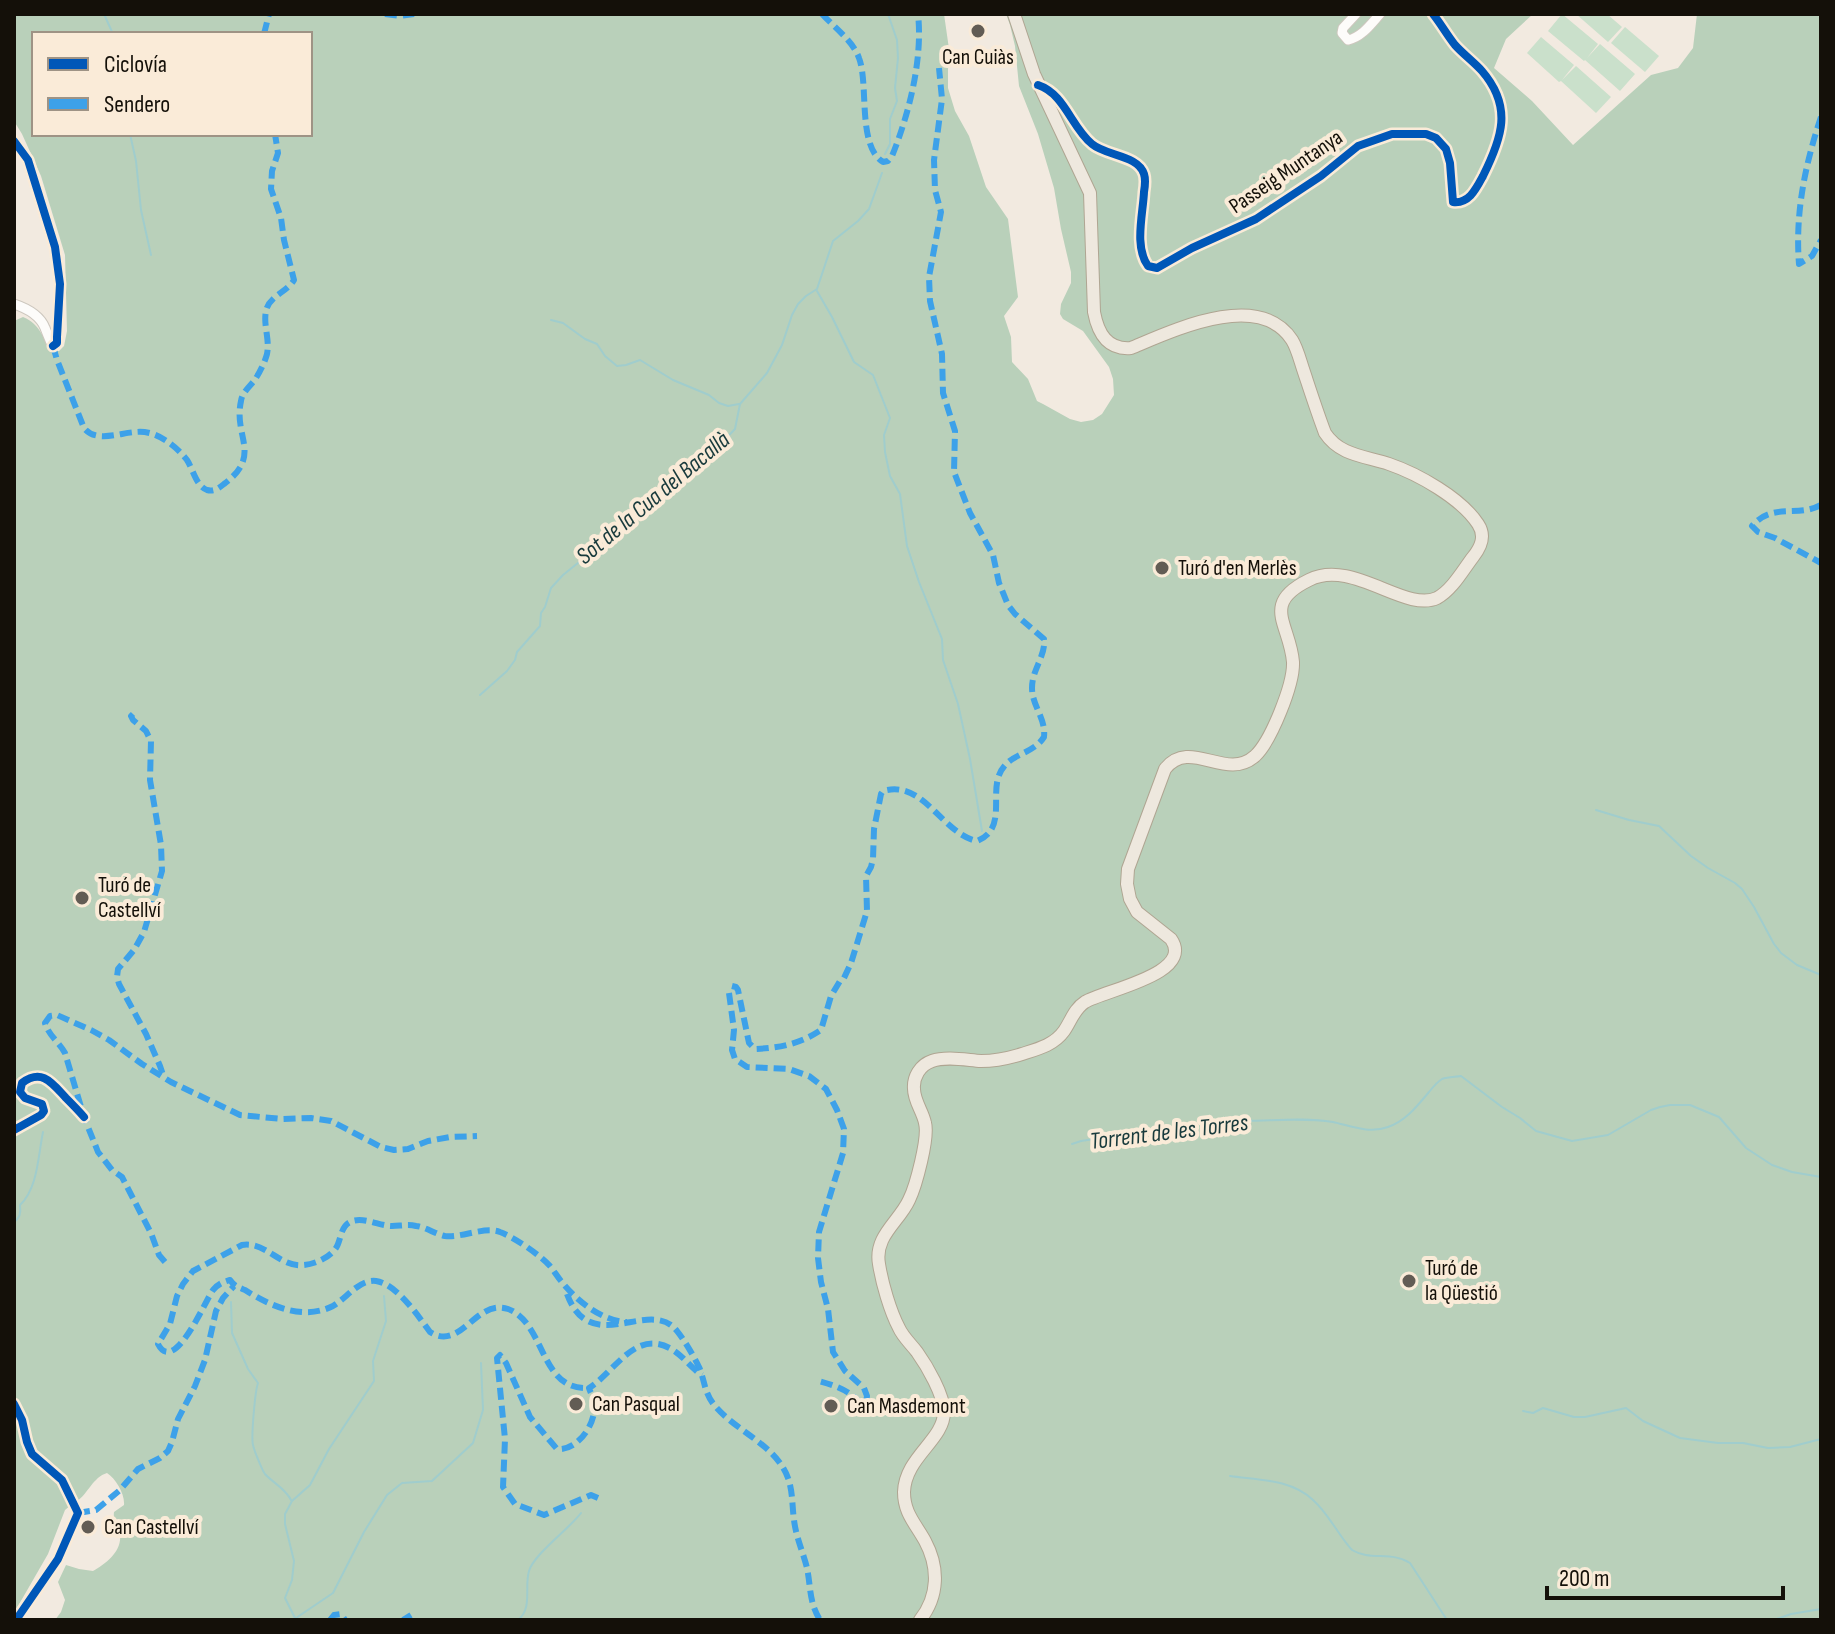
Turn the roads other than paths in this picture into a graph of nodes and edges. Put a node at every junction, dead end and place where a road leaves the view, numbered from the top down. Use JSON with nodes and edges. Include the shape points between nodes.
{"nodes":[{"id":1,"x":1014,"y":14,"type":"edge"},
{"id":2,"x":1356,"y":14,"type":"edge"},
{"id":3,"x":1380,"y":14,"type":"edge"},
{"id":4,"x":1433,"y":14,"type":"edge"},
{"id":5,"x":1038,"y":85,"type":"junction"},
{"id":6,"x":14,"y":141,"type":"edge"},
{"id":7,"x":14,"y":304,"type":"edge"},
{"id":8,"x":84,"y":1117,"type":"dead end"},
{"id":9,"x":14,"y":1130,"type":"edge"},
{"id":10,"x":14,"y":1404,"type":"edge"},
{"id":11,"x":16,"y":1620,"type":"edge"},
{"id":12,"x":920,"y":1620,"type":"edge"}],
"edges":[{"from":1,"to":5,"type":"main road"},
{"from":2,"to":3,"type":"street","via":[[1343,28],[1348,40]]},
{"from":4,"to":5,"type":"street","name":"Passeig Muntanya","via":[[1491,84],[1501,106],[1501,136],[1468,200],[1453,202],[1450,163],[1436,138],[1392,134],[1358,146],[1256,219],[1157,268],[1143,257],[1142,169],[1094,146],[1055,95]]},
{"from":5,"to":12,"type":"main road","via":[[1090,193],[1094,312],[1105,339],[1131,348],[1205,321],[1256,317],[1272,322],[1292,340],[1329,440],[1442,491],[1476,521],[1482,538],[1449,588],[1430,600],[1333,574],[1311,579],[1285,598],[1281,618],[1292,675],[1263,747],[1242,763],[1183,756],[1169,765],[1128,869],[1133,906],[1174,944],[1169,965],[1081,1005],[1048,1045],[995,1060],[937,1059],[917,1074],[914,1094],[926,1135],[913,1190],[882,1239],[878,1258],[897,1325],[923,1362],[944,1411],[942,1424],[904,1486],[906,1511],[928,1547],[935,1575],[932,1601]]},
{"from":6,"to":7,"type":"street","via":[[28,160],[56,253],[57,343],[50,342],[39,318]]},
{"from":8,"to":9,"type":"street","via":[[52,1083],[35,1077],[22,1083],[20,1092],[42,1104],[44,1111]]},
{"from":10,"to":11,"type":"street","via":[[32,1454],[62,1480],[78,1513],[58,1559]]}]}
